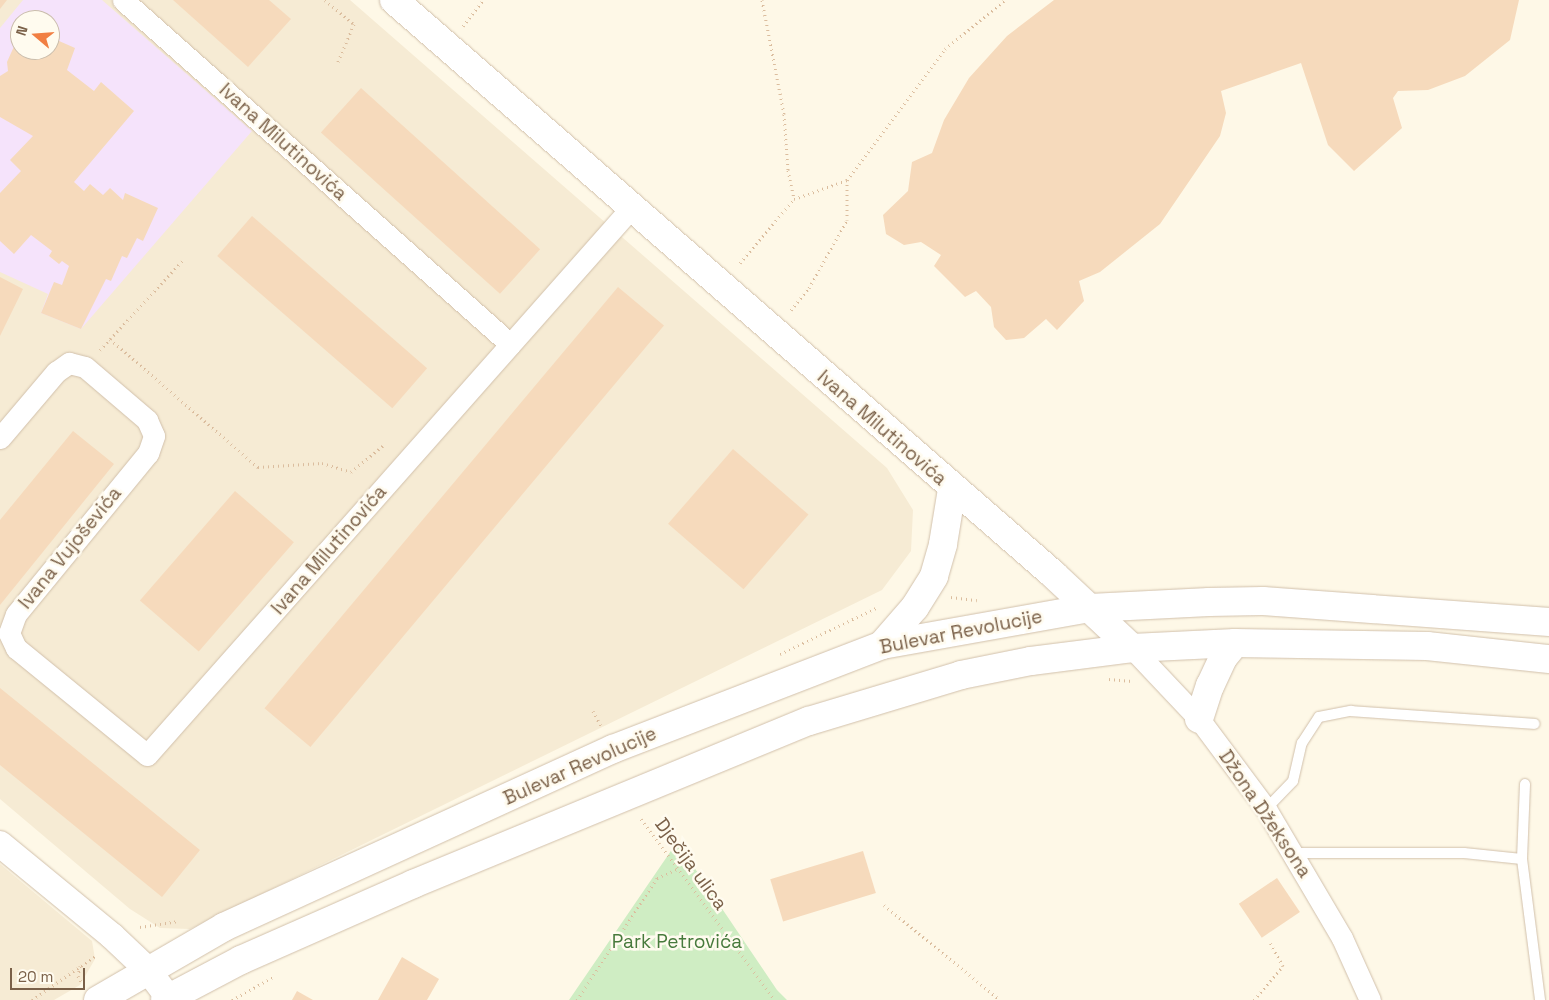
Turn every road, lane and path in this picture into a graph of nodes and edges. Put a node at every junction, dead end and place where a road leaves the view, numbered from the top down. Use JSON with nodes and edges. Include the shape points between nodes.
{"nodes":[{"id":1,"x":123,"y":0,"type":"edge"},
{"id":2,"x":325,"y":0,"type":"edge"},
{"id":3,"x":394,"y":0,"type":"edge"},
{"id":4,"x":483,"y":0,"type":"edge"},
{"id":5,"x":762,"y":0,"type":"edge"},
{"id":6,"x":1005,"y":0,"type":"edge"},
{"id":7,"x":445,"y":44,"type":"junction"},
{"id":8,"x":337,"y":64,"type":"dead end"},
{"id":9,"x":847,"y":180,"type":"junction"},
{"id":10,"x":794,"y":199,"type":"junction"},
{"id":11,"x":631,"y":208,"type":"junction"},
{"id":12,"x":184,"y":259,"type":"dead end"},
{"id":13,"x":740,"y":263,"type":"dead end"},
{"id":14,"x":772,"y":332,"type":"junction"},
{"id":15,"x":110,"y":339,"type":"junction"},
{"id":16,"x":510,"y":344,"type":"junction"},
{"id":17,"x":77,"y":365,"type":"junction"},
{"id":18,"x":0,"y":438,"type":"edge"},
{"id":19,"x":385,"y":444,"type":"dead end"},
{"id":20,"x":952,"y":489,"type":"junction"},
{"id":21,"x":1090,"y":608,"type":"junction"},
{"id":22,"x":1549,"y":622,"type":"edge"},
{"id":23,"x":1235,"y":643,"type":"junction"},
{"id":24,"x":882,"y":645,"type":"junction"},
{"id":25,"x":1132,"y":648,"type":"junction"},
{"id":26,"x":1549,"y":659,"type":"edge"},
{"id":27,"x":1106,"y":678,"type":"dead end"},
{"id":28,"x":1123,"y":682,"type":"dead end"},
{"id":29,"x":1200,"y":719,"type":"junction"},
{"id":30,"x":1535,"y":724,"type":"dead end"},
{"id":31,"x":147,"y":754,"type":"joint"},
{"id":32,"x":1525,"y":784,"type":"dead end"},
{"id":33,"x":1266,"y":809,"type":"junction"},
{"id":34,"x":640,"y":816,"type":"dead end"},
{"id":35,"x":0,"y":844,"type":"edge"},
{"id":36,"x":1294,"y":852,"type":"junction"},
{"id":37,"x":1522,"y":859,"type":"junction"},
{"id":38,"x":677,"y":869,"type":"junction"},
{"id":39,"x":884,"y":905,"type":"dead end"},
{"id":40,"x":1270,"y":943,"type":"dead end"},
{"id":41,"x":80,"y":966,"type":"dead end"},
{"id":42,"x":147,"y":969,"type":"junction"},
{"id":43,"x":281,"y":973,"type":"dead end"},
{"id":44,"x":167,"y":999,"type":"edge"},
{"id":45,"x":32,"y":1000,"type":"edge"},
{"id":46,"x":98,"y":1000,"type":"edge"},
{"id":47,"x":232,"y":1000,"type":"edge"},
{"id":48,"x":577,"y":1000,"type":"edge"},
{"id":49,"x":775,"y":1000,"type":"edge"},
{"id":50,"x":1000,"y":1000,"type":"edge"},
{"id":51,"x":1254,"y":1000,"type":"edge"},
{"id":52,"x":1370,"y":1000,"type":"edge"},
{"id":53,"x":1540,"y":1000,"type":"edge"}],
"edges":[{"from":1,"to":16,"type":"street","name":"Ivana Milutinovića"},
{"from":2,"to":8,"type":"path","via":[[354,24]]},
{"from":3,"to":7,"type":"main road","name":"Ivana Milutinovića"},
{"from":4,"to":7,"type":"path","via":[[455,37]]},
{"from":5,"to":10,"type":"path","via":[[784,114],[788,170]]},
{"from":6,"to":9,"type":"path","via":[[945,49]]},
{"from":7,"to":11,"type":"main road","name":"Ivana Milutinovića"},
{"from":9,"to":10,"type":"path"},
{"from":9,"to":14,"type":"path","via":[[847,220],[809,288]]},
{"from":10,"to":13,"type":"path"},
{"from":11,"to":14,"type":"main road","name":"Ivana Milutinovića"},
{"from":11,"to":16,"type":"street","name":"Ivana Milutinovića"},
{"from":12,"to":15,"type":"path"},
{"from":14,"to":20,"type":"main road","name":"Ivana Milutinovića"},
{"from":15,"to":17,"type":"path"},
{"from":15,"to":19,"type":"path","via":[[258,467],[322,463],[351,472]]},
{"from":16,"to":31,"type":"street","name":"Ivana Milutinovića"},
{"from":17,"to":18,"type":"street","via":[[56,372]]},
{"from":17,"to":31,"type":"street","name":"Ivana Vujoševića","via":[[147,420],[154,436],[148,453],[16,614],[9,633],[16,648]]},
{"from":20,"to":21,"type":"main road","name":"Ivana Milutinovića"},
{"from":20,"to":24,"type":"main road","via":[[934,576],[915,607]]},
{"from":21,"to":22,"type":"main road","name":"Bulevar Revolucije","via":[[1263,602]]},
{"from":21,"to":24,"type":"main road","name":"Bulevar Revolucije"},
{"from":21,"to":25,"type":"main road","name":"Ivana Milutinovića"},
{"from":23,"to":25,"type":"main road"},
{"from":23,"to":26,"type":"main road","via":[[1427,646]]},
{"from":23,"to":29,"type":"main road","via":[[1212,681]]},
{"from":24,"to":42,"type":"main road","name":"Bulevar Revolucije","via":[[613,749],[224,927]]},
{"from":25,"to":29,"type":"street","name":"Džona Džeksona"},
{"from":25,"to":44,"type":"main road","via":[[1031,661],[961,675],[809,721],[413,884],[250,956]]},
{"from":27,"to":28,"type":"path"},
{"from":29,"to":33,"type":"street","name":"Džona Džeksona"},
{"from":30,"to":33,"type":"lane","via":[[1351,711],[1319,717],[1302,743],[1293,781]]},
{"from":32,"to":37,"type":"lane"},
{"from":33,"to":36,"type":"street","name":"Džona Džeksona"},
{"from":34,"to":38,"type":"path","name":"Dječija ulica"},
{"from":35,"to":42,"type":"street"},
{"from":36,"to":37,"type":"lane","via":[[1464,853]]},
{"from":36,"to":52,"type":"street","name":"Džona Džeksona","via":[[1342,938]]},
{"from":37,"to":53,"type":"lane"},
{"from":38,"to":48,"type":"path","via":[[657,878]]},
{"from":38,"to":49,"type":"path","name":"Dječija ulica"},
{"from":39,"to":50,"type":"path"},
{"from":40,"to":51,"type":"path","via":[[1283,966]]},
{"from":41,"to":45,"type":"path"},
{"from":42,"to":44,"type":"street"},
{"from":42,"to":46,"type":"main road","name":"Bulevar Revolucije"},
{"from":43,"to":47,"type":"path"}]}
